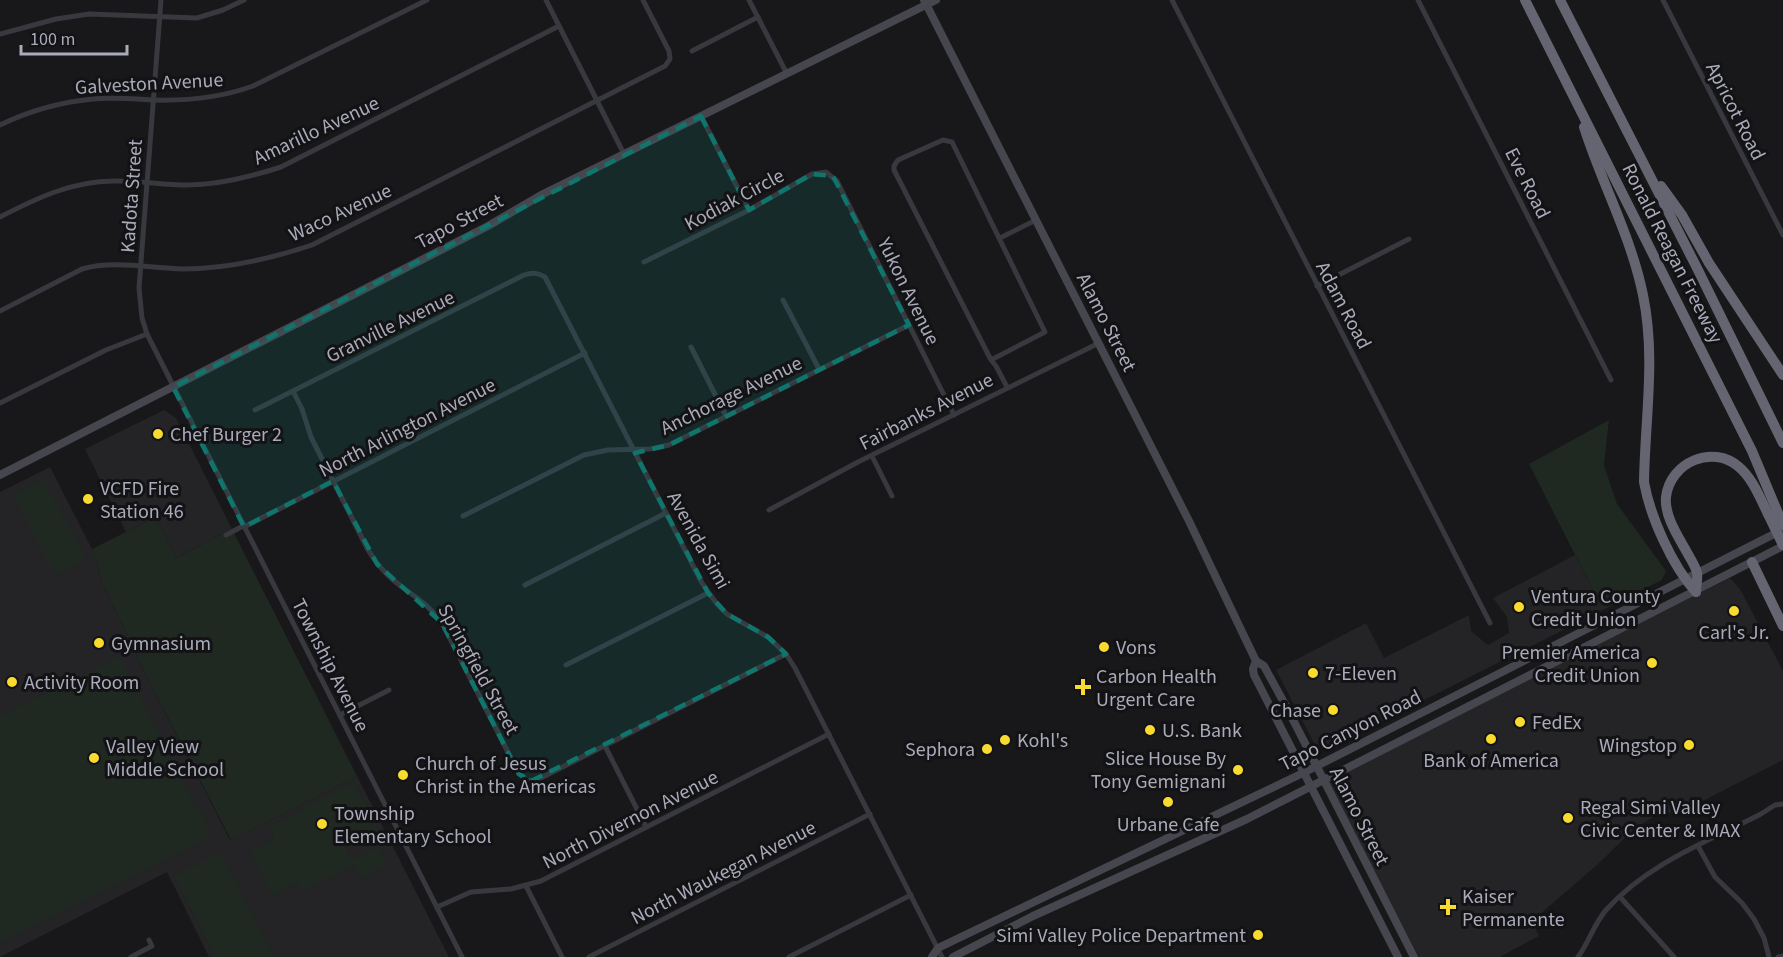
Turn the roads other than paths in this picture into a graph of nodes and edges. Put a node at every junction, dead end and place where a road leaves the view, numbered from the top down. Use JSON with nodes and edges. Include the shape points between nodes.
{"nodes":[{"id":1,"x":161,"y":0,"type":"edge"},
{"id":2,"x":244,"y":0,"type":"edge"},
{"id":3,"x":427,"y":0,"type":"edge"},
{"id":4,"x":546,"y":0,"type":"edge"},
{"id":5,"x":643,"y":0,"type":"edge"},
{"id":6,"x":749,"y":0,"type":"edge"},
{"id":7,"x":936,"y":0,"type":"edge"},
{"id":8,"x":1172,"y":0,"type":"edge"},
{"id":9,"x":1418,"y":0,"type":"edge"},
{"id":10,"x":1525,"y":0,"type":"edge"},
{"id":11,"x":1560,"y":0,"type":"edge"},
{"id":12,"x":1663,"y":0,"type":"edge"},
{"id":13,"x":925,"y":2,"type":"edge"},
{"id":14,"x":160,"y":17,"type":"junction"},
{"id":15,"x":758,"y":17,"type":"junction"},
{"id":16,"x":559,"y":26,"type":"junction"},
{"id":17,"x":0,"y":34,"type":"edge"},
{"id":18,"x":692,"y":51,"type":"dead end"},
{"id":19,"x":787,"y":74,"type":"junction"},
{"id":20,"x":1572,"y":93,"type":"junction"},
{"id":21,"x":153,"y":100,"type":"junction"},
{"id":22,"x":598,"y":101,"type":"junction"},
{"id":23,"x":701,"y":116,"type":"junction"},
{"id":24,"x":0,"y":124,"type":"edge"},
{"id":25,"x":1638,"y":153,"type":"junction"},
{"id":26,"x":624,"y":154,"type":"junction"},
{"id":27,"x":837,"y":181,"type":"joint"},
{"id":28,"x":147,"y":183,"type":"junction"},
{"id":29,"x":749,"y":210,"type":"junction"},
{"id":30,"x":0,"y":217,"type":"edge"},
{"id":31,"x":1036,"y":220,"type":"junction"},
{"id":32,"x":1783,"y":235,"type":"edge"},
{"id":33,"x":1000,"y":238,"type":"junction"},
{"id":34,"x":1409,"y":239,"type":"dead end"},
{"id":35,"x":644,"y":262,"type":"dead end"},
{"id":36,"x":141,"y":267,"type":"junction"},
{"id":37,"x":539,"y":274,"type":"joint"},
{"id":38,"x":1317,"y":286,"type":"junction"},
{"id":39,"x":783,"y":300,"type":"dead end"},
{"id":40,"x":0,"y":311,"type":"edge"},
{"id":41,"x":909,"y":325,"type":"junction"},
{"id":42,"x":147,"y":334,"type":"junction"},
{"id":43,"x":1098,"y":343,"type":"junction"},
{"id":44,"x":691,"y":347,"type":"dead end"},
{"id":45,"x":585,"y":353,"type":"junction"},
{"id":46,"x":991,"y":360,"type":"junction"},
{"id":47,"x":819,"y":369,"type":"junction"},
{"id":48,"x":1783,"y":375,"type":"edge"},
{"id":49,"x":1611,"y":380,"type":"dead end"},
{"id":50,"x":172,"y":387,"type":"junction"},
{"id":51,"x":1007,"y":387,"type":"junction"},
{"id":52,"x":293,"y":391,"type":"junction"},
{"id":53,"x":0,"y":403,"type":"edge"},
{"id":54,"x":255,"y":410,"type":"dead end"},
{"id":55,"x":954,"y":415,"type":"junction"},
{"id":56,"x":726,"y":416,"type":"junction"},
{"id":57,"x":1783,"y":444,"type":"edge"},
{"id":58,"x":634,"y":450,"type":"junction"},
{"id":59,"x":872,"y":456,"type":"junction"},
{"id":60,"x":0,"y":475,"type":"edge"},
{"id":61,"x":333,"y":481,"type":"junction"},
{"id":62,"x":892,"y":496,"type":"dead end"},
{"id":63,"x":769,"y":510,"type":"dead end"},
{"id":64,"x":1773,"y":512,"type":"junction"},
{"id":65,"x":666,"y":513,"type":"junction"},
{"id":66,"x":464,"y":516,"type":"dead end"},
{"id":67,"x":1783,"y":525,"type":"edge"},
{"id":68,"x":243,"y":526,"type":"junction"},
{"id":69,"x":1783,"y":530,"type":"edge"},
{"id":70,"x":226,"y":534,"type":"dead end"},
{"id":71,"x":1783,"y":545,"type":"edge"},
{"id":72,"x":1752,"y":562,"type":"junction"},
{"id":73,"x":1697,"y":573,"type":"junction"},
{"id":74,"x":1684,"y":579,"type":"junction"},
{"id":75,"x":525,"y":585,"type":"dead end"},
{"id":76,"x":1696,"y":591,"type":"junction"},
{"id":77,"x":708,"y":593,"type":"junction"},
{"id":78,"x":1490,"y":623,"type":"dead end"},
{"id":79,"x":1783,"y":626,"type":"edge"},
{"id":80,"x":786,"y":654,"type":"junction"},
{"id":81,"x":1256,"y":661,"type":"junction"},
{"id":82,"x":566,"y":665,"type":"dead end"},
{"id":83,"x":389,"y":690,"type":"dead end"},
{"id":84,"x":340,"y":715,"type":"junction"},
{"id":85,"x":829,"y":734,"type":"junction"},
{"id":86,"x":605,"y":746,"type":"junction"},
{"id":87,"x":1316,"y":766,"type":"junction"},
{"id":88,"x":1304,"y":772,"type":"junction"},
{"id":89,"x":1323,"y":780,"type":"junction"},
{"id":90,"x":1311,"y":786,"type":"junction"},
{"id":91,"x":1783,"y":804,"type":"edge"},
{"id":92,"x":870,"y":814,"type":"junction"},
{"id":93,"x":646,"y":827,"type":"junction"},
{"id":94,"x":1698,"y":846,"type":"junction"},
{"id":95,"x":526,"y":886,"type":"junction"},
{"id":96,"x":911,"y":895,"type":"junction"},
{"id":97,"x":1620,"y":897,"type":"junction"},
{"id":98,"x":437,"y":907,"type":"junction"},
{"id":99,"x":149,"y":940,"type":"dead end"},
{"id":100,"x":938,"y":948,"type":"junction"},
{"id":101,"x":1783,"y":956,"type":"edge"},
{"id":102,"x":131,"y":957,"type":"edge"},
{"id":103,"x":462,"y":957,"type":"edge"},
{"id":104,"x":562,"y":957,"type":"edge"},
{"id":105,"x":589,"y":957,"type":"edge"},
{"id":106,"x":789,"y":957,"type":"edge"},
{"id":107,"x":932,"y":957,"type":"edge"},
{"id":108,"x":942,"y":957,"type":"edge"},
{"id":109,"x":953,"y":957,"type":"edge"},
{"id":110,"x":1398,"y":957,"type":"edge"},
{"id":111,"x":1414,"y":957,"type":"edge"},
{"id":112,"x":1578,"y":957,"type":"edge"},
{"id":113,"x":1674,"y":957,"type":"edge"},
{"id":114,"x":1769,"y":957,"type":"edge"},
{"id":115,"x":1778,"y":957,"type":"edge"}],
"edges":[{"from":1,"to":14,"type":"street","name":"Kadota Street"},
{"from":2,"to":14,"type":"street","via":[[197,18]]},
{"from":3,"to":21,"type":"street","name":"Galveston Avenue","via":[[253,86],[205,99]]},
{"from":4,"to":16,"type":"street"},
{"from":5,"to":22,"type":"street","name":"Waco Avenue","via":[[670,59],[665,66]]},
{"from":6,"to":15,"type":"street"},
{"from":7,"to":13,"type":"main road","name":"Tapo Street"},
{"from":8,"to":38,"type":"street","name":"Adam Road"},
{"from":9,"to":49,"type":"street","name":"Eve Road"},
{"from":10,"to":20,"type":"highway","name":"Ronald Reagan Freeway"},
{"from":11,"to":25,"type":"highway","name":"Ronald Reagan Freeway"},
{"from":12,"to":32,"type":"street","name":"Apricot Road"},
{"from":13,"to":19,"type":"main road","name":"Tapo Street"},
{"from":13,"to":31,"type":"main road","name":"Alamo Street"},
{"from":14,"to":17,"type":"street","via":[[89,14],[56,18]]},
{"from":14,"to":21,"type":"street","name":"Kadota Street"},
{"from":15,"to":18,"type":"street"},
{"from":15,"to":19,"type":"street"},
{"from":16,"to":22,"type":"street"},
{"from":16,"to":28,"type":"street","name":"Amarillo Avenue","via":[[281,167],[217,183]]},
{"from":19,"to":23,"type":"main road","name":"Tapo Street"},
{"from":20,"to":64,"type":"highway","name":"Ronald Reagan Freeway","via":[[1752,451]]},
{"from":20,"to":74,"type":"highway","via":[[1626,234],[1641,285],[1650,358],[1644,482],[1652,515]]},
{"from":21,"to":24,"type":"street","name":"Galveston Avenue","via":[[69,102]]},
{"from":21,"to":28,"type":"street","name":"Kadota Street"},
{"from":22,"to":26,"type":"street"},
{"from":22,"to":36,"type":"street","name":"Waco Avenue","via":[[312,245],[220,266]]},
{"from":23,"to":26,"type":"main road","name":"Tapo Street"},
{"from":23,"to":29,"type":"street"},
{"from":25,"to":48,"type":"highway"},
{"from":25,"to":57,"type":"highway","name":"Ronald Reagan Freeway"},
{"from":26,"to":50,"type":"main road","name":"Tapo Street"},
{"from":27,"to":29,"type":"street","name":"Kodiak Circle","via":[[826,172],[812,174]]},
{"from":27,"to":41,"type":"street","name":"Yukon Avenue"},
{"from":28,"to":30,"type":"street","name":"Amarillo Avenue","via":[[113,181],[81,185],[36,198]]},
{"from":28,"to":36,"type":"street","name":"Kadota Street"},
{"from":29,"to":35,"type":"street","name":"Kodiak Circle"},
{"from":31,"to":33,"type":"street"},
{"from":31,"to":43,"type":"main road","name":"Alamo Street"},
{"from":33,"to":46,"type":"street","via":[[1045,332]]},
{"from":33,"to":46,"type":"street","via":[[952,142],[943,140],[894,165]]},
{"from":34,"to":38,"type":"street"},
{"from":36,"to":40,"type":"street","name":"Waco Avenue","via":[[82,269]]},
{"from":36,"to":42,"type":"street","name":"Kadota Street","via":[[139,302]]},
{"from":37,"to":45,"type":"street","name":"Avenida Simi","via":[[549,283]]},
{"from":37,"to":52,"type":"street","name":"Granville Avenue","via":[[524,275]]},
{"from":38,"to":78,"type":"street","name":"Adam Road"},
{"from":39,"to":47,"type":"street"},
{"from":41,"to":47,"type":"street","name":"Anchorage Avenue"},
{"from":41,"to":55,"type":"street","name":"Yukon Avenue"},
{"from":42,"to":50,"type":"street","name":"Kadota Street"},
{"from":42,"to":53,"type":"street"},
{"from":43,"to":51,"type":"street","name":"Fairbanks Avenue"},
{"from":43,"to":81,"type":"main road","name":"Alamo Street"},
{"from":44,"to":56,"type":"street"},
{"from":45,"to":58,"type":"street","name":"Avenida Simi"},
{"from":45,"to":61,"type":"street","name":"North Arlington Avenue"},
{"from":46,"to":51,"type":"street"},
{"from":47,"to":56,"type":"street","name":"Anchorage Avenue"},
{"from":50,"to":60,"type":"main road","name":"Tapo Street"},
{"from":50,"to":68,"type":"street","name":"Township Avenue"},
{"from":51,"to":55,"type":"street","name":"Fairbanks Avenue"},
{"from":52,"to":54,"type":"street","name":"Granville Avenue"},
{"from":52,"to":61,"type":"street","name":"Springfield Street"},
{"from":55,"to":59,"type":"street","name":"Fairbanks Avenue"},
{"from":56,"to":58,"type":"street","name":"Anchorage Avenue","via":[[669,445]]},
{"from":58,"to":65,"type":"street","name":"Avenida Simi"},
{"from":58,"to":66,"type":"street","name":"Anchorage Avenue","via":[[584,455]]},
{"from":59,"to":62,"type":"street"},
{"from":59,"to":63,"type":"street","name":"Fairbanks Avenue"},
{"from":61,"to":68,"type":"street","name":"North Arlington Avenue"},
{"from":61,"to":86,"type":"street","name":"Springfield Street","via":[[377,564],[425,603],[442,623],[522,778],[536,781]]},
{"from":64,"to":67,"type":"highway","name":"Ronald Reagan Freeway"},
{"from":64,"to":71,"type":"highway","bridge":true},
{"from":64,"to":73,"type":"highway","via":[[1745,472],[1725,458],[1704,457],[1677,470],[1668,488],[1666,510]]},
{"from":65,"to":75,"type":"street"},
{"from":65,"to":77,"type":"street","name":"Avenida Simi"},
{"from":68,"to":70,"type":"street","name":"North Arlington Avenue"},
{"from":68,"to":84,"type":"street","name":"Township Avenue"},
{"from":69,"to":73,"type":"main road","name":"Tapo Canyon Road"},
{"from":71,"to":72,"type":"main road","name":"Tapo Canyon Road"},
{"from":72,"to":76,"type":"main road","name":"Tapo Canyon Road"},
{"from":72,"to":79,"type":"highway"},
{"from":73,"to":74,"type":"main road","name":"Tapo Canyon Road"},
{"from":73,"to":76,"type":"highway"},
{"from":74,"to":76,"type":"highway"},
{"from":74,"to":87,"type":"main road","name":"Tapo Canyon Road"},
{"from":76,"to":89,"type":"main road","name":"Tapo Canyon Road"},
{"from":77,"to":80,"type":"street","name":"Avenida Simi","via":[[727,614],[768,637]]},
{"from":77,"to":82,"type":"street"},
{"from":80,"to":85,"type":"street","name":"Avenida Simi"},
{"from":80,"to":86,"type":"street","name":"Springfield Street"},
{"from":81,"to":87,"type":"main road","name":"Alamo Street","via":[[1264,666]]},
{"from":81,"to":88,"type":"main road","name":"Alamo Street","via":[[1254,675]]},
{"from":83,"to":84,"type":"street"},
{"from":84,"to":98,"type":"street","name":"Township Avenue"},
{"from":85,"to":92,"type":"street","name":"Avenida Simi"},
{"from":85,"to":93,"type":"street","name":"North Divernon Avenue"},
{"from":86,"to":93,"type":"street"},
{"from":87,"to":88,"type":"main road","name":"Tapo Canyon Road"},
{"from":87,"to":89,"type":"main road","name":"Alamo Street"},
{"from":88,"to":90,"type":"main road","name":"Alamo Street"},
{"from":88,"to":100,"type":"main road","name":"Tapo Canyon Road"},
{"from":89,"to":90,"type":"main road","name":"Tapo Canyon Road"},
{"from":89,"to":111,"type":"main road","name":"Alamo Street"},
{"from":90,"to":109,"type":"main road","name":"Tapo Canyon Road"},
{"from":90,"to":110,"type":"main road","name":"Alamo Street"},
{"from":91,"to":94,"type":"street"},
{"from":92,"to":96,"type":"street","name":"Avenida Simi"},
{"from":92,"to":105,"type":"street","name":"North Waukegan Avenue"},
{"from":93,"to":95,"type":"street","name":"North Divernon Avenue"},
{"from":94,"to":97,"type":"street","via":[[1648,872]]},
{"from":94,"to":114,"type":"street","via":[[1714,877],[1754,918]]},
{"from":95,"to":98,"type":"street","name":"North Divernon Avenue","via":[[471,892]]},
{"from":95,"to":104,"type":"street"},
{"from":96,"to":100,"type":"street","name":"Avenida Simi"},
{"from":96,"to":106,"type":"street"},
{"from":97,"to":112,"type":"street","via":[[1598,921]]},
{"from":97,"to":113,"type":"street"},
{"from":98,"to":103,"type":"street","name":"Township Avenue"},
{"from":99,"to":102,"type":"street","via":[[152,946]]},
{"from":100,"to":107,"type":"main road"},
{"from":100,"to":108,"type":"street","name":"Avenida Simi"},
{"from":101,"to":115,"type":"street"}]}
